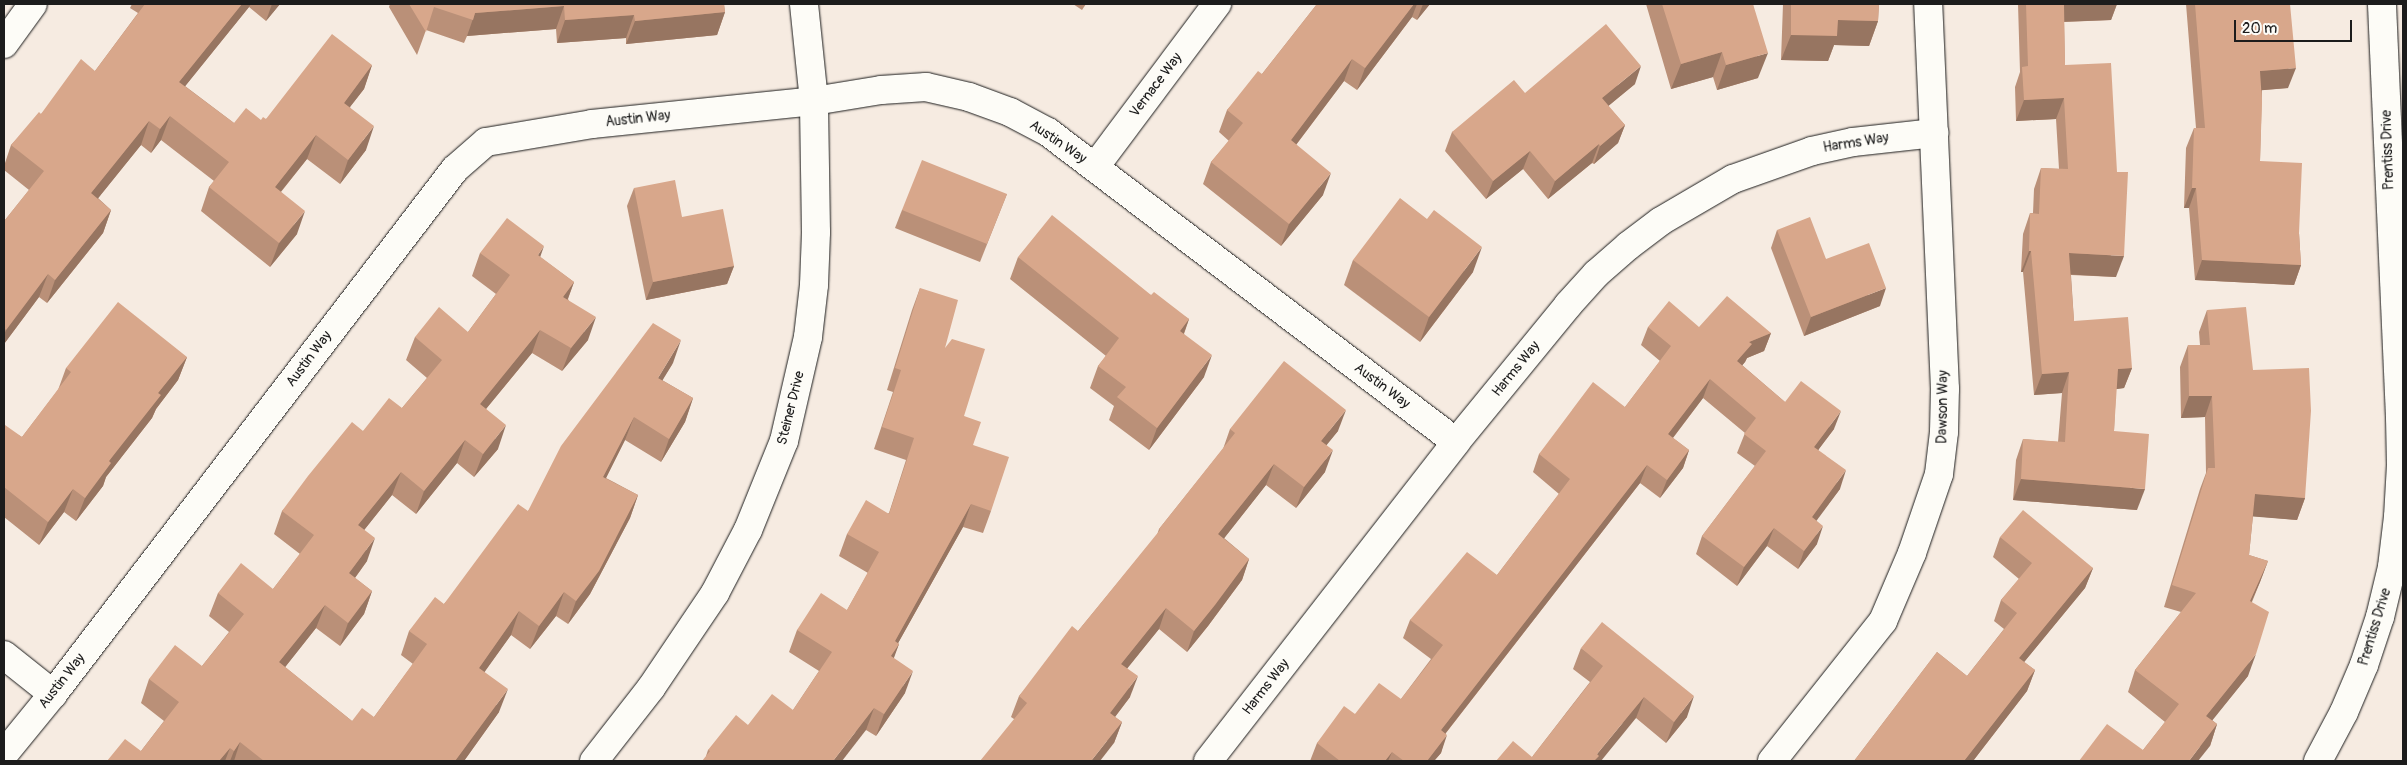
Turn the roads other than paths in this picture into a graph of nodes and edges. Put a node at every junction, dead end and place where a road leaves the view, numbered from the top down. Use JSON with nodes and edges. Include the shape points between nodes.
{"nodes":[{"id":1,"x":33,"y":4,"type":"edge"},
{"id":2,"x":804,"y":4,"type":"edge"},
{"id":3,"x":1218,"y":4,"type":"edge"},
{"id":4,"x":1928,"y":4,"type":"edge"},
{"id":5,"x":2382,"y":4,"type":"edge"},
{"id":6,"x":4,"y":44,"type":"edge"},
{"id":7,"x":814,"y":101,"type":"junction"},
{"id":8,"x":1935,"y":133,"type":"junction"},
{"id":9,"x":1094,"y":167,"type":"junction"},
{"id":10,"x":2401,"y":418,"type":"edge"},
{"id":11,"x":1456,"y":442,"type":"junction"},
{"id":12,"x":4,"y":656,"type":"edge"},
{"id":13,"x":53,"y":694,"type":"junction"},
{"id":14,"x":4,"y":754,"type":"edge"},
{"id":15,"x":594,"y":761,"type":"edge"},
{"id":16,"x":1208,"y":761,"type":"edge"},
{"id":17,"x":1772,"y":761,"type":"edge"},
{"id":18,"x":2318,"y":761,"type":"edge"}],
"edges":[{"from":1,"to":6,"type":"street"},
{"from":2,"to":7,"type":"street","name":"Steiner Drive"},
{"from":3,"to":9,"type":"street","name":"Vernace Way"},
{"from":4,"to":8,"type":"street","name":"Dawson Way"},
{"from":5,"to":10,"type":"street","name":"Prentiss Drive"},
{"from":7,"to":9,"type":"street","name":"Austin Way","via":[[881,90],[926,87],[969,97],[1010,112],[1048,132]]},
{"from":7,"to":13,"type":"street","name":"Austin Way","via":[[592,124],[486,142],[455,169]]},
{"from":7,"to":15,"type":"street","name":"Steiner Drive","via":[[814,285],[808,337],[784,441],[748,530],[715,593],[651,688]]},
{"from":8,"to":11,"type":"street","name":"Harms Way","via":[[1853,142],[1812,151],[1733,179],[1660,221],[1596,274]]},
{"from":8,"to":17,"type":"street","name":"Dawson Way","via":[[1945,389],[1939,474],[1912,553],[1883,620]]},
{"from":9,"to":11,"type":"street","name":"Austin Way"},
{"from":10,"to":18,"type":"street","name":"Prentiss Drive","via":[[2399,500],[2392,567],[2380,617],[2344,712]]},
{"from":11,"to":16,"type":"street","name":"Harms Way"},
{"from":12,"to":13,"type":"street"},
{"from":13,"to":14,"type":"street","name":"Austin Way"}]}
